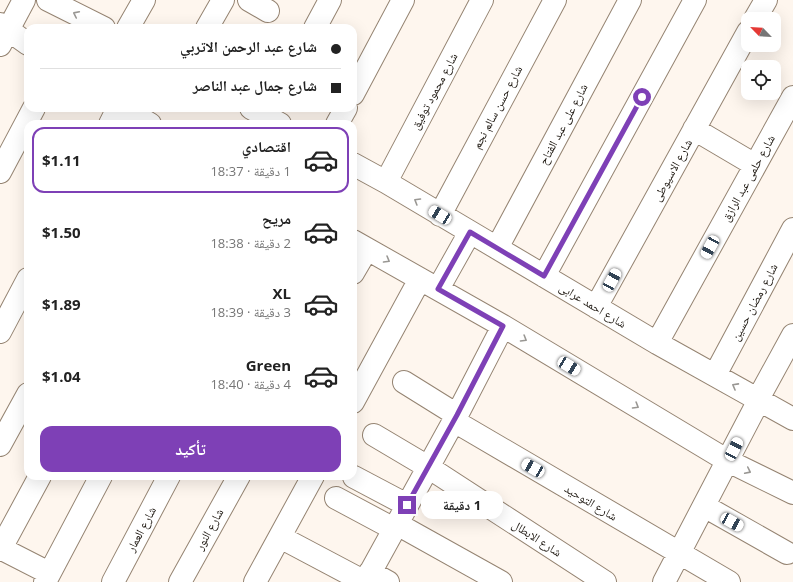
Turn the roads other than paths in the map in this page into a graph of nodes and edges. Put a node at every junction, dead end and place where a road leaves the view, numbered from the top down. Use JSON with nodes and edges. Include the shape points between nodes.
{"nodes":[{"id":1,"x":24,"y":0,"type":"edge"},
{"id":2,"x":50,"y":0,"type":"edge"},
{"id":3,"x":144,"y":0,"type":"edge"},
{"id":4,"x":223,"y":0,"type":"edge"},
{"id":5,"x":249,"y":0,"type":"edge"},
{"id":6,"x":330,"y":0,"type":"edge"},
{"id":7,"x":404,"y":0,"type":"edge"},
{"id":8,"x":482,"y":0,"type":"edge"},
{"id":9,"x":555,"y":0,"type":"edge"},
{"id":10,"x":630,"y":0,"type":"edge"},
{"id":11,"x":695,"y":0,"type":"edge"},
{"id":12,"x":766,"y":0,"type":"edge"},
{"id":13,"x":268,"y":10,"type":"dead end"},
{"id":14,"x":759,"y":12,"type":"edge"},
{"id":15,"x":96,"y":24,"type":"edge"},
{"id":16,"x":130,"y":24,"type":"edge"},
{"id":17,"x":209,"y":24,"type":"edge"},
{"id":18,"x":317,"y":24,"type":"edge"},
{"id":19,"x":3,"y":33,"type":"edge"},
{"id":20,"x":24,"y":42,"type":"edge"},
{"id":21,"x":741,"y":45,"type":"edge"},
{"id":22,"x":357,"y":87,"type":"edge"},
{"id":23,"x":793,"y":97,"type":"edge"},
{"id":24,"x":130,"y":112,"type":"edge"},
{"id":25,"x":143,"y":120,"type":"edge"},
{"id":26,"x":24,"y":127,"type":"edge"},
{"id":27,"x":694,"y":129,"type":"junction"},
{"id":28,"x":755,"y":165,"type":"junction"},
{"id":29,"x":357,"y":166,"type":"edge"},
{"id":30,"x":0,"y":172,"type":"edge"},
{"id":31,"x":386,"y":182,"type":"junction"},
{"id":32,"x":440,"y":215,"type":"junction"},
{"id":33,"x":793,"y":229,"type":"edge"},
{"id":34,"x":470,"y":232,"type":"junction"},
{"id":35,"x":360,"y":245,"type":"edge"},
{"id":36,"x":497,"y":248,"type":"junction"},
{"id":37,"x":357,"y":257,"type":"edge"},
{"id":38,"x":544,"y":276,"type":"junction"},
{"id":39,"x":420,"y":278,"type":"junction"},
{"id":40,"x":24,"y":287,"type":"edge"},
{"id":41,"x":438,"y":289,"type":"junction"},
{"id":42,"x":596,"y":307,"type":"junction"},
{"id":43,"x":503,"y":326,"type":"junction"},
{"id":44,"x":0,"y":332,"type":"edge"},
{"id":45,"x":793,"y":335,"type":"edge"},
{"id":46,"x":657,"y":343,"type":"junction"},
{"id":47,"x":715,"y":375,"type":"junction"},
{"id":48,"x":404,"y":382,"type":"dead end"},
{"id":49,"x":357,"y":395,"type":"edge"},
{"id":50,"x":759,"y":400,"type":"junction"},
{"id":51,"x":24,"y":401,"type":"edge"},
{"id":52,"x":456,"y":418,"type":"junction"},
{"id":53,"x":793,"y":419,"type":"edge"},
{"id":54,"x":374,"y":434,"type":"dead end"},
{"id":55,"x":0,"y":445,"type":"edge"},
{"id":56,"x":728,"y":462,"type":"junction"},
{"id":57,"x":428,"y":467,"type":"junction"},
{"id":58,"x":357,"y":479,"type":"edge"},
{"id":59,"x":38,"y":480,"type":"edge"},
{"id":60,"x":99,"y":480,"type":"edge"},
{"id":61,"x":167,"y":480,"type":"edge"},
{"id":62,"x":237,"y":480,"type":"edge"},
{"id":63,"x":311,"y":480,"type":"edge"},
{"id":64,"x":793,"y":493,"type":"edge"},
{"id":65,"x":336,"y":498,"type":"dead end"},
{"id":66,"x":407,"y":505,"type":"junction"},
{"id":67,"x":704,"y":506,"type":"junction"},
{"id":68,"x":395,"y":527,"type":"junction"},
{"id":69,"x":280,"y":537,"type":"junction"},
{"id":70,"x":0,"y":549,"type":"edge"},
{"id":71,"x":787,"y":553,"type":"dead end"},
{"id":72,"x":679,"y":554,"type":"junction"},
{"id":73,"x":47,"y":578,"type":"edge"},
{"id":74,"x":372,"y":580,"type":"edge"},
{"id":75,"x":112,"y":582,"type":"edge"},
{"id":76,"x":180,"y":582,"type":"edge"},
{"id":77,"x":255,"y":582,"type":"edge"},
{"id":78,"x":501,"y":582,"type":"edge"},
{"id":79,"x":605,"y":582,"type":"edge"},
{"id":80,"x":664,"y":582,"type":"edge"},
{"id":81,"x":728,"y":582,"type":"edge"}],
"edges":[{"from":1,"to":19,"type":"street"},
{"from":15,"to":2,"type":"street","one_way":true},
{"from":3,"to":16,"type":"street"},
{"from":4,"to":17,"type":"street"},
{"from":5,"to":13,"type":"street"},
{"from":6,"to":18,"type":"street"},
{"from":7,"to":22,"type":"street"},
{"from":8,"to":31,"type":"street","name":"شارع محمود توفيق"},
{"from":9,"to":32,"type":"street","name":"شارع حسن سالم نجم"},
{"from":10,"to":36,"type":"street","name":"شارع على عبد الفتاح"},
{"from":11,"to":38,"type":"street"},
{"from":12,"to":14,"type":"street"},
{"from":19,"to":20,"type":"street"},
{"from":21,"to":27,"type":"street","name":"شارع الاسيوطى"},
{"from":23,"to":28,"type":"street","name":"شارع حلمى عبد الرازق"},
{"from":24,"to":25,"type":"street"},
{"from":26,"to":30,"type":"street"},
{"from":27,"to":28,"type":"street"},
{"from":27,"to":42,"type":"street","name":"شارع الاسيوطى"},
{"from":28,"to":46,"type":"street","name":"شارع حلمى عبد الرازق"},
{"from":29,"to":31,"type":"street","name":"شارع احمد عرابى"},
{"from":32,"to":31,"type":"street","name":"شارع احمد عرابى","one_way":true},
{"from":32,"to":34,"type":"street","name":"شارع احمد عرابى"},
{"from":33,"to":47,"type":"street","name":"شارع رمضان حسين"},
{"from":34,"to":36,"type":"street","name":"شارع احمد عرابى"},
{"from":34,"to":41,"type":"street"},
{"from":35,"to":37,"type":"street"},
{"from":35,"to":39,"type":"street","one_way":true},
{"from":36,"to":38,"type":"street","name":"شارع احمد عرابى"},
{"from":38,"to":42,"type":"street","name":"شارع احمد عرابى"},
{"from":39,"to":41,"type":"street"},
{"from":39,"to":49,"type":"street"},
{"from":40,"to":44,"type":"street"},
{"from":41,"to":43,"type":"street"},
{"from":42,"to":46,"type":"street","name":"شارع احمد عرابى"},
{"from":43,"to":52,"type":"street"},
{"from":43,"to":56,"type":"street","one_way":true},
{"from":45,"to":50,"type":"street"},
{"from":46,"to":47,"type":"street","name":"شارع احمد عرابى"},
{"from":50,"to":47,"type":"street","name":"شارع احمد عرابى","one_way":true},
{"from":48,"to":52,"type":"street","name":"شارع التوحيد"},
{"from":50,"to":53,"type":"street","name":"شارع احمد عرابى"},
{"from":50,"to":56,"type":"street"},
{"from":51,"to":55,"type":"street"},
{"from":52,"to":57,"type":"street"},
{"from":52,"to":72,"type":"street","name":"شارع التوحيد"},
{"from":54,"to":57,"type":"street","name":"شارع الابطال"},
{"from":56,"to":64,"type":"street","one_way":true},
{"from":56,"to":67,"type":"street"},
{"from":57,"to":66,"type":"street"},
{"from":57,"to":79,"type":"street","name":"شارع الابطال"},
{"from":58,"to":66,"type":"street"},
{"from":59,"to":70,"type":"street"},
{"from":60,"to":73,"type":"street"},
{"from":61,"to":75,"type":"street","name":"شارع العمار"},
{"from":62,"to":76,"type":"street","name":"شارع النور"},
{"from":63,"to":69,"type":"street"},
{"from":65,"to":68,"type":"street"},
{"from":66,"to":68,"type":"street"},
{"from":67,"to":71,"type":"street"},
{"from":67,"to":72,"type":"street"},
{"from":68,"to":74,"type":"street"},
{"from":68,"to":78,"type":"street"},
{"from":69,"to":74,"type":"street"},
{"from":69,"to":77,"type":"street"},
{"from":70,"to":73,"type":"street"},
{"from":72,"to":80,"type":"street"},
{"from":72,"to":81,"type":"street","name":"شارع التوحيد"}]}
